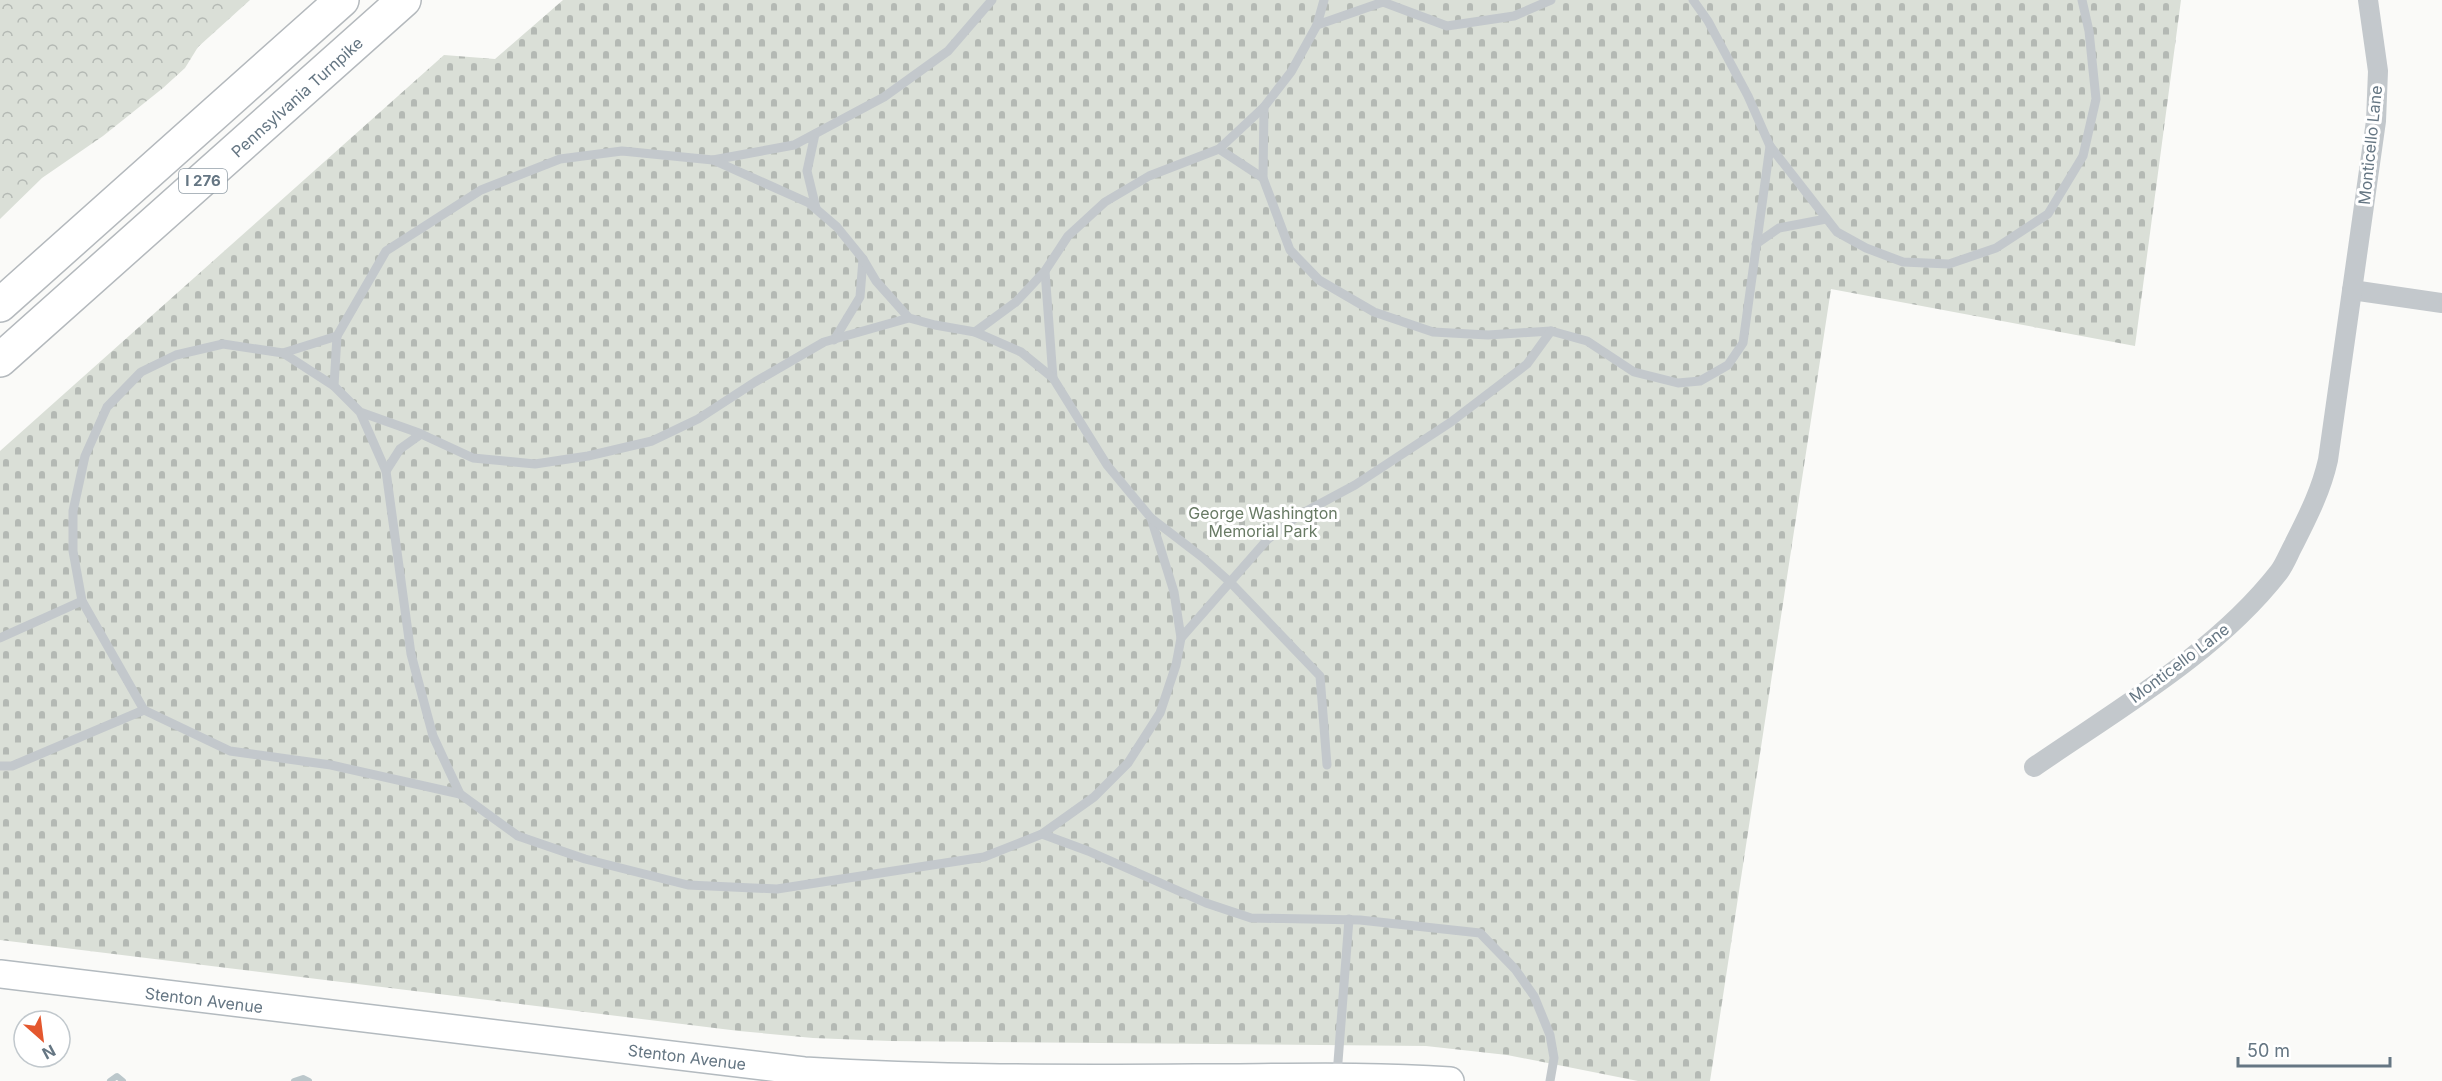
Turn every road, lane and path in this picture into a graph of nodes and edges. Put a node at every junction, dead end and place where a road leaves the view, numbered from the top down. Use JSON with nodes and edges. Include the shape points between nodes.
{"nodes":[{"id":1,"x":342,"y":0,"type":"edge"},
{"id":2,"x":405,"y":0,"type":"edge"},
{"id":3,"x":992,"y":0,"type":"edge"},
{"id":4,"x":1324,"y":0,"type":"edge"},
{"id":5,"x":1551,"y":0,"type":"edge"},
{"id":6,"x":1693,"y":0,"type":"edge"},
{"id":7,"x":2082,"y":0,"type":"edge"},
{"id":8,"x":2368,"y":0,"type":"edge"},
{"id":9,"x":1383,"y":1,"type":"edge"},
{"id":10,"x":1317,"y":25,"type":"junction"},
{"id":11,"x":1264,"y":107,"type":"junction"},
{"id":12,"x":815,"y":134,"type":"junction"},
{"id":13,"x":1770,"y":146,"type":"junction"},
{"id":14,"x":1219,"y":148,"type":"junction"},
{"id":15,"x":713,"y":160,"type":"junction"},
{"id":16,"x":1263,"y":178,"type":"junction"},
{"id":17,"x":816,"y":208,"type":"junction"},
{"id":18,"x":1826,"y":219,"type":"junction"},
{"id":19,"x":1756,"y":244,"type":"junction"},
{"id":20,"x":863,"y":259,"type":"junction"},
{"id":21,"x":1045,"y":271,"type":"junction"},
{"id":22,"x":2352,"y":290,"type":"junction"},
{"id":23,"x":2442,"y":303,"type":"edge"},
{"id":24,"x":0,"y":305,"type":"edge"},
{"id":25,"x":909,"y":318,"type":"junction"},
{"id":26,"x":1551,"y":330,"type":"junction"},
{"id":27,"x":975,"y":332,"type":"junction"},
{"id":28,"x":337,"y":336,"type":"junction"},
{"id":29,"x":834,"y":340,"type":"junction"},
{"id":30,"x":284,"y":353,"type":"junction"},
{"id":31,"x":0,"y":360,"type":"edge"},
{"id":32,"x":1053,"y":378,"type":"junction"},
{"id":33,"x":334,"y":386,"type":"junction"},
{"id":34,"x":360,"y":412,"type":"junction"},
{"id":35,"x":420,"y":434,"type":"junction"},
{"id":36,"x":387,"y":471,"type":"junction"},
{"id":37,"x":1151,"y":518,"type":"junction"},
{"id":38,"x":1231,"y":583,"type":"junction"},
{"id":39,"x":82,"y":601,"type":"junction"},
{"id":40,"x":0,"y":638,"type":"edge"},
{"id":41,"x":1181,"y":638,"type":"junction"},
{"id":42,"x":144,"y":710,"type":"junction"},
{"id":43,"x":1327,"y":765,"type":"dead end"},
{"id":44,"x":0,"y":766,"type":"edge"},
{"id":45,"x":2034,"y":767,"type":"dead end"},
{"id":46,"x":460,"y":794,"type":"junction"},
{"id":47,"x":1042,"y":834,"type":"junction"},
{"id":48,"x":1349,"y":919,"type":"junction"},
{"id":49,"x":0,"y":974,"type":"edge"},
{"id":50,"x":1337,"y":1078,"type":"junction"},
{"id":51,"x":1450,"y":1081,"type":"edge"},
{"id":52,"x":1550,"y":1081,"type":"edge"}],
"edges":[{"from":1,"to":24,"type":"highway","number":"I 276"},
{"from":2,"to":31,"type":"highway","name":"Pennsylvania Turnpike","number":"I 276"},
{"from":3,"to":12,"type":"lane","via":[[948,51],[884,97]]},
{"from":4,"to":10,"type":"lane"},
{"from":5,"to":9,"type":"lane","via":[[1514,16],[1447,26]]},
{"from":6,"to":13,"type":"lane","via":[[1748,96]]},
{"from":7,"to":18,"type":"lane","via":[[2096,99],[2083,156],[2048,214],[1996,248],[1949,264],[1903,262],[1866,249],[1837,232]]},
{"from":8,"to":22,"type":"street","name":"Monticello Lane","via":[[2378,94]]},
{"from":9,"to":10,"type":"lane"},
{"from":10,"to":11,"type":"lane","via":[[1291,72]]},
{"from":11,"to":14,"type":"lane"},
{"from":11,"to":16,"type":"lane"},
{"from":12,"to":15,"type":"lane","via":[[794,145]]},
{"from":12,"to":17,"type":"lane","via":[[807,171]]},
{"from":13,"to":18,"type":"lane"},
{"from":13,"to":19,"type":"lane"},
{"from":14,"to":16,"type":"lane"},
{"from":14,"to":21,"type":"lane","via":[[1149,176],[1105,202],[1068,236]]},
{"from":15,"to":17,"type":"lane"},
{"from":15,"to":28,"type":"lane","via":[[622,151],[560,159],[481,190],[386,251]]},
{"from":16,"to":26,"type":"lane","via":[[1290,250],[1319,280],[1374,312],[1433,332],[1488,335]]},
{"from":17,"to":20,"type":"lane"},
{"from":18,"to":19,"type":"lane","via":[[1779,228]]},
{"from":19,"to":26,"type":"lane","via":[[1743,343],[1728,365],[1700,381],[1678,383],[1634,372],[1587,341]]},
{"from":20,"to":25,"type":"lane","via":[[876,281]]},
{"from":20,"to":29,"type":"lane","via":[[860,297]]},
{"from":21,"to":27,"type":"lane","via":[[1017,303]]},
{"from":21,"to":32,"type":"lane"},
{"from":22,"to":23,"type":"street"},
{"from":22,"to":45,"type":"street","name":"Monticello Lane","via":[[2323,483],[2281,570],[2234,621],[2197,653]]},
{"from":25,"to":27,"type":"lane"},
{"from":25,"to":29,"type":"lane"},
{"from":26,"to":38,"type":"lane","via":[[1527,364],[1451,422],[1355,485],[1299,515],[1267,540]]},
{"from":27,"to":32,"type":"lane","via":[[1022,352]]},
{"from":28,"to":30,"type":"lane"},
{"from":28,"to":33,"type":"lane"},
{"from":29,"to":35,"type":"lane","via":[[755,382],[699,419],[652,441],[588,456],[535,464],[473,458]]},
{"from":30,"to":33,"type":"lane"},
{"from":30,"to":39,"type":"lane","via":[[223,344],[176,355],[141,372],[107,407],[85,456],[73,511],[73,550]]},
{"from":32,"to":37,"type":"lane","via":[[1107,465]]},
{"from":33,"to":34,"type":"lane"},
{"from":34,"to":35,"type":"lane"},
{"from":34,"to":36,"type":"lane"},
{"from":35,"to":36,"type":"lane","via":[[400,449]]},
{"from":36,"to":46,"type":"lane","via":[[411,654],[433,736]]},
{"from":37,"to":38,"type":"lane"},
{"from":37,"to":41,"type":"lane","via":[[1174,592]]},
{"from":38,"to":41,"type":"lane"},
{"from":38,"to":43,"type":"lane","via":[[1320,676]]},
{"from":39,"to":40,"type":"lane"},
{"from":39,"to":42,"type":"lane"},
{"from":41,"to":47,"type":"lane","via":[[1160,713],[1128,763],[1094,796]]},
{"from":42,"to":44,"type":"lane","via":[[12,766]]},
{"from":42,"to":46,"type":"lane","via":[[230,750],[331,765]]},
{"from":46,"to":47,"type":"lane","via":[[518,836],[585,859],[688,885],[777,889],[846,880],[984,857]]},
{"from":47,"to":48,"type":"lane","via":[[1251,918]]},
{"from":48,"to":50,"type":"lane"},
{"from":48,"to":52,"type":"lane","via":[[1480,933],[1515,969],[1534,996],[1550,1035],[1554,1058]]},
{"from":49,"to":50,"type":"main road","name":"Stenton Avenue","via":[[804,1071],[1099,1079]]},
{"from":50,"to":51,"type":"main road","name":"Stenton Avenue"}]}
